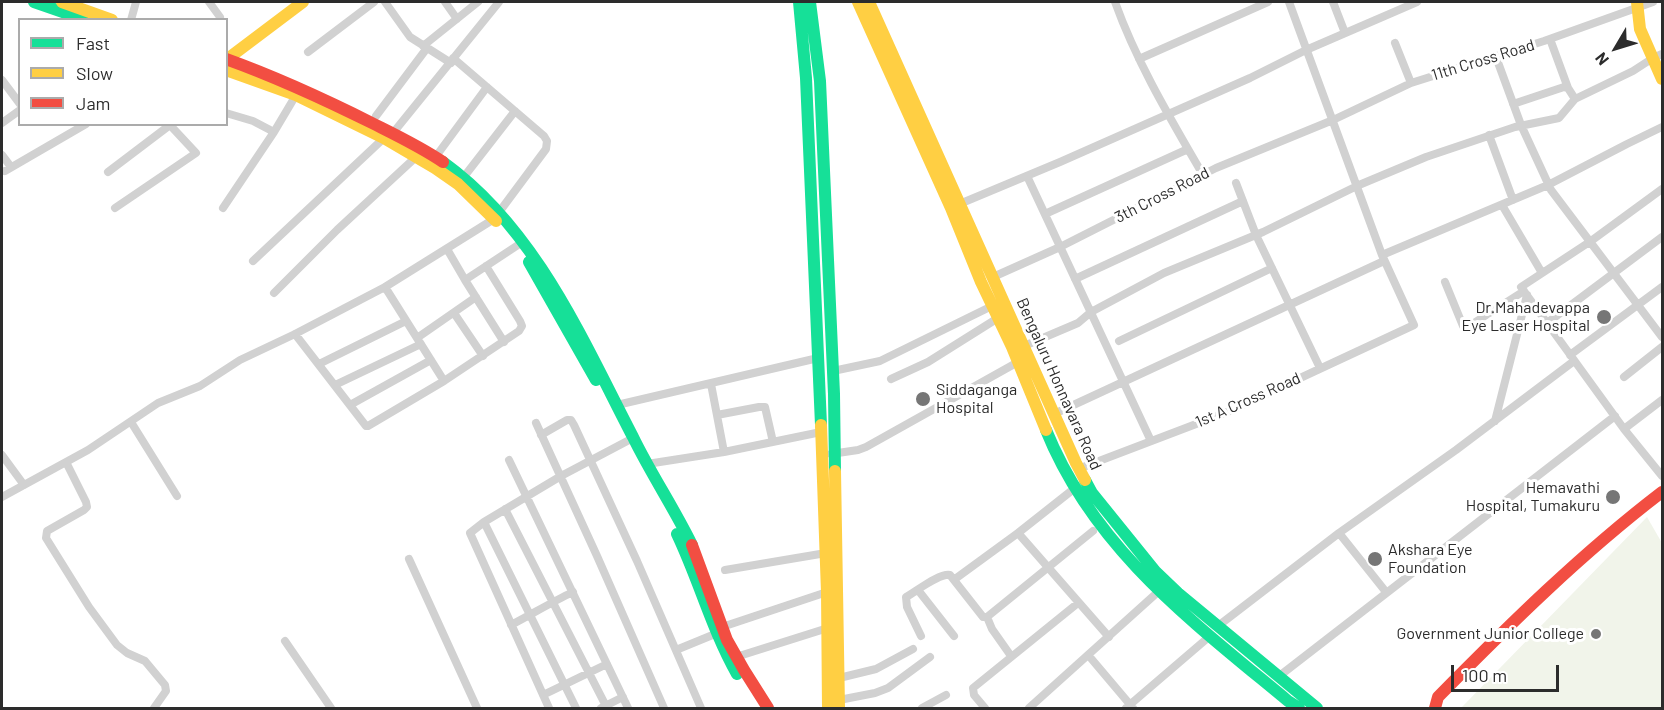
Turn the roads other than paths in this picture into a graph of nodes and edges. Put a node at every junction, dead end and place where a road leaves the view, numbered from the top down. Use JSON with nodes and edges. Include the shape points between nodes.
{"nodes":[{"id":1,"x":34,"y":2,"type":"edge"},
{"id":2,"x":62,"y":2,"type":"edge"},
{"id":3,"x":136,"y":2,"type":"edge"},
{"id":4,"x":209,"y":2,"type":"edge"},
{"id":5,"x":303,"y":2,"type":"edge"},
{"id":6,"x":374,"y":2,"type":"edge"},
{"id":7,"x":385,"y":2,"type":"edge"},
{"id":8,"x":445,"y":2,"type":"edge"},
{"id":9,"x":478,"y":2,"type":"edge"},
{"id":10,"x":499,"y":2,"type":"edge"},
{"id":11,"x":799,"y":2,"type":"edge"},
{"id":12,"x":810,"y":2,"type":"edge"},
{"id":13,"x":858,"y":2,"type":"edge"},
{"id":14,"x":869,"y":2,"type":"edge"},
{"id":15,"x":1115,"y":2,"type":"edge"},
{"id":16,"x":1268,"y":2,"type":"edge"},
{"id":17,"x":1289,"y":2,"type":"edge"},
{"id":18,"x":1334,"y":2,"type":"edge"},
{"id":19,"x":1417,"y":2,"type":"edge"},
{"id":20,"x":1653,"y":2,"type":"edge"},
{"id":21,"x":1637,"y":5,"type":"edge"},
{"id":22,"x":220,"y":17,"type":"dead end"},
{"id":23,"x":80,"y":18,"type":"edge"},
{"id":24,"x":106,"y":18,"type":"edge"},
{"id":25,"x":132,"y":18,"type":"edge"},
{"id":26,"x":457,"y":19,"type":"junction"},
{"id":27,"x":1345,"y":33,"type":"junction"},
{"id":28,"x":1550,"y":39,"type":"junction"},
{"id":29,"x":1395,"y":43,"type":"dead end"},
{"id":30,"x":425,"y":47,"type":"junction"},
{"id":31,"x":1306,"y":50,"type":"junction"},
{"id":32,"x":308,"y":52,"type":"dead end"},
{"id":33,"x":1658,"y":56,"type":"edge"},
{"id":34,"x":1496,"y":57,"type":"junction"},
{"id":35,"x":228,"y":59,"type":"edge"},
{"id":36,"x":1139,"y":59,"type":"junction"},
{"id":37,"x":228,"y":60,"type":"edge"},
{"id":38,"x":452,"y":60,"type":"junction"},
{"id":39,"x":228,"y":71,"type":"edge"},
{"id":40,"x":1662,"y":79,"type":"edge"},
{"id":41,"x":2,"y":80,"type":"edge"},
{"id":42,"x":1412,"y":83,"type":"junction"},
{"id":43,"x":487,"y":87,"type":"junction"},
{"id":44,"x":1569,"y":87,"type":"junction"},
{"id":45,"x":296,"y":95,"type":"junction"},
{"id":46,"x":1575,"y":99,"type":"junction"},
{"id":47,"x":18,"y":101,"type":"edge"},
{"id":48,"x":1513,"y":104,"type":"junction"},
{"id":49,"x":18,"y":111,"type":"edge"},
{"id":50,"x":515,"y":111,"type":"junction"},
{"id":51,"x":228,"y":114,"type":"edge"},
{"id":52,"x":1167,"y":114,"type":"junction"},
{"id":53,"x":376,"y":116,"type":"dead end"},
{"id":54,"x":1333,"y":120,"type":"junction"},
{"id":55,"x":2,"y":123,"type":"edge"},
{"id":56,"x":1521,"y":125,"type":"junction"},
{"id":57,"x":83,"y":126,"type":"edge"},
{"id":58,"x":168,"y":126,"type":"edge"},
{"id":59,"x":170,"y":126,"type":"edge"},
{"id":60,"x":1662,"y":127,"type":"edge"},
{"id":61,"x":274,"y":132,"type":"junction"},
{"id":62,"x":388,"y":135,"type":"junction"},
{"id":63,"x":1489,"y":135,"type":"junction"},
{"id":64,"x":1188,"y":149,"type":"junction"},
{"id":65,"x":2,"y":155,"type":"edge"},
{"id":66,"x":416,"y":157,"type":"junction"},
{"id":67,"x":433,"y":161,"type":"junction"},
{"id":68,"x":108,"y":172,"type":"dead end"},
{"id":69,"x":1203,"y":175,"type":"junction"},
{"id":70,"x":1027,"y":176,"type":"junction"},
{"id":71,"x":463,"y":178,"type":"junction"},
{"id":72,"x":1236,"y":183,"type":"dead end"},
{"id":73,"x":1548,"y":185,"type":"junction"},
{"id":74,"x":1356,"y":186,"type":"junction"},
{"id":75,"x":1662,"y":189,"type":"edge"},
{"id":76,"x":1513,"y":200,"type":"junction"},
{"id":77,"x":1243,"y":201,"type":"junction"},
{"id":78,"x":1502,"y":205,"type":"junction"},
{"id":79,"x":956,"y":206,"type":"junction"},
{"id":80,"x":115,"y":208,"type":"dead end"},
{"id":81,"x":223,"y":208,"type":"dead end"},
{"id":82,"x":1045,"y":214,"type":"junction"},
{"id":83,"x":497,"y":216,"type":"junction"},
{"id":84,"x":1256,"y":235,"type":"junction"},
{"id":85,"x":1662,"y":237,"type":"edge"},
{"id":86,"x":1591,"y":241,"type":"junction"},
{"id":87,"x":518,"y":245,"type":"junction"},
{"id":88,"x":1060,"y":247,"type":"junction"},
{"id":89,"x":447,"y":249,"type":"junction"},
{"id":90,"x":1383,"y":258,"type":"junction"},
{"id":91,"x":253,"y":261,"type":"dead end"},
{"id":92,"x":486,"y":266,"type":"junction"},
{"id":93,"x":1272,"y":268,"type":"junction"},
{"id":94,"x":1542,"y":273,"type":"junction"},
{"id":95,"x":1614,"y":274,"type":"junction"},
{"id":96,"x":993,"y":277,"type":"junction"},
{"id":97,"x":1075,"y":279,"type":"junction"},
{"id":98,"x":465,"y":280,"type":"junction"},
{"id":99,"x":1445,"y":282,"type":"dead end"},
{"id":100,"x":385,"y":286,"type":"junction"},
{"id":101,"x":1662,"y":287,"type":"edge"},
{"id":102,"x":274,"y":293,"type":"dead end"},
{"id":103,"x":1526,"y":293,"type":"junction"},
{"id":104,"x":476,"y":297,"type":"junction"},
{"id":105,"x":1290,"y":304,"type":"junction"},
{"id":106,"x":992,"y":306,"type":"junction"},
{"id":107,"x":1638,"y":306,"type":"junction"},
{"id":108,"x":1091,"y":312,"type":"junction"},
{"id":109,"x":454,"y":313,"type":"junction"},
{"id":110,"x":998,"y":318,"type":"junction"},
{"id":111,"x":406,"y":321,"type":"junction"},
{"id":112,"x":1547,"y":323,"type":"junction"},
{"id":113,"x":295,"y":334,"type":"junction"},
{"id":114,"x":1662,"y":337,"type":"edge"},
{"id":115,"x":1119,"y":340,"type":"dead end"},
{"id":116,"x":419,"y":341,"type":"junction"},
{"id":117,"x":504,"y":342,"type":"junction"},
{"id":118,"x":1024,"y":346,"type":"junction"},
{"id":119,"x":1662,"y":347,"type":"edge"},
{"id":120,"x":483,"y":356,"type":"junction"},
{"id":121,"x":818,"y":358,"type":"junction"},
{"id":122,"x":1572,"y":358,"type":"junction"},
{"id":123,"x":431,"y":360,"type":"junction"},
{"id":124,"x":1018,"y":362,"type":"junction"},
{"id":125,"x":319,"y":364,"type":"junction"},
{"id":126,"x":1320,"y":368,"type":"junction"},
{"id":127,"x":833,"y":371,"type":"junction"},
{"id":128,"x":1624,"y":377,"type":"dead end"},
{"id":129,"x":891,"y":380,"type":"dead end"},
{"id":130,"x":444,"y":381,"type":"junction"},
{"id":131,"x":1123,"y":381,"type":"junction"},
{"id":132,"x":711,"y":384,"type":"junction"},
{"id":133,"x":335,"y":385,"type":"junction"},
{"id":134,"x":1662,"y":400,"type":"edge"},
{"id":135,"x":350,"y":405,"type":"junction"},
{"id":136,"x":617,"y":405,"type":"junction"},
{"id":137,"x":1054,"y":414,"type":"junction"},
{"id":138,"x":717,"y":415,"type":"junction"},
{"id":139,"x":1615,"y":416,"type":"junction"},
{"id":140,"x":1495,"y":421,"type":"junction"},
{"id":141,"x":131,"y":422,"type":"junction"},
{"id":142,"x":536,"y":423,"type":"dead end"},
{"id":143,"x":1624,"y":429,"type":"junction"},
{"id":144,"x":821,"y":432,"type":"junction"},
{"id":145,"x":541,"y":435,"type":"junction"},
{"id":146,"x":631,"y":439,"type":"junction"},
{"id":147,"x":1151,"y":441,"type":"junction"},
{"id":148,"x":773,"y":442,"type":"junction"},
{"id":149,"x":724,"y":452,"type":"junction"},
{"id":150,"x":835,"y":453,"type":"junction"},
{"id":151,"x":2,"y":455,"type":"edge"},
{"id":152,"x":822,"y":455,"type":"junction"},
{"id":153,"x":509,"y":460,"type":"dead end"},
{"id":154,"x":591,"y":460,"type":"junction"},
{"id":155,"x":66,"y":462,"type":"junction"},
{"id":156,"x":647,"y":464,"type":"junction"},
{"id":157,"x":1078,"y":469,"type":"junction"},
{"id":158,"x":561,"y":476,"type":"junction"},
{"id":159,"x":1662,"y":476,"type":"edge"},
{"id":160,"x":1662,"y":484,"type":"edge"},
{"id":161,"x":24,"y":485,"type":"junction"},
{"id":162,"x":1075,"y":488,"type":"junction"},
{"id":163,"x":1662,"y":492,"type":"edge"},
{"id":164,"x":177,"y":496,"type":"dead end"},
{"id":165,"x":527,"y":496,"type":"junction"},
{"id":166,"x":2,"y":497,"type":"edge"},
{"id":167,"x":1662,"y":503,"type":"edge"},
{"id":168,"x":1643,"y":506,"type":"junction"},
{"id":169,"x":505,"y":509,"type":"junction"},
{"id":170,"x":484,"y":522,"type":"junction"},
{"id":171,"x":1094,"y":531,"type":"dead end"},
{"id":172,"x":1018,"y":533,"type":"junction"},
{"id":173,"x":1339,"y":533,"type":"junction"},
{"id":174,"x":826,"y":553,"type":"junction"},
{"id":175,"x":410,"y":559,"type":"dead end"},
{"id":176,"x":1048,"y":569,"type":"junction"},
{"id":177,"x":725,"y":570,"type":"dead end"},
{"id":178,"x":955,"y":579,"type":"junction"},
{"id":179,"x":918,"y":590,"type":"junction"},
{"id":180,"x":1159,"y":591,"type":"junction"},
{"id":181,"x":573,"y":592,"type":"junction"},
{"id":182,"x":827,"y":592,"type":"junction"},
{"id":183,"x":1386,"y":592,"type":"junction"},
{"id":184,"x":551,"y":602,"type":"junction"},
{"id":185,"x":1078,"y":603,"type":"junction"},
{"id":186,"x":530,"y":615,"type":"junction"},
{"id":187,"x":987,"y":617,"type":"junction"},
{"id":188,"x":511,"y":625,"type":"junction"},
{"id":189,"x":832,"y":627,"type":"junction"},
{"id":190,"x":719,"y":630,"type":"junction"},
{"id":191,"x":1214,"y":631,"type":"junction"},
{"id":192,"x":921,"y":636,"type":"dead end"},
{"id":193,"x":954,"y":636,"type":"dead end"},
{"id":194,"x":1109,"y":638,"type":"junction"},
{"id":195,"x":285,"y":641,"type":"dead end"},
{"id":196,"x":913,"y":649,"type":"dead end"},
{"id":197,"x":676,"y":650,"type":"junction"},
{"id":198,"x":1011,"y":656,"type":"junction"},
{"id":199,"x":1089,"y":656,"type":"junction"},
{"id":200,"x":736,"y":657,"type":"junction"},
{"id":201,"x":930,"y":657,"type":"dead end"},
{"id":202,"x":607,"y":664,"type":"junction"},
{"id":203,"x":588,"y":673,"type":"junction"},
{"id":204,"x":1278,"y":677,"type":"junction"},
{"id":205,"x":838,"y":678,"type":"junction"},
{"id":206,"x":565,"y":685,"type":"junction"},
{"id":207,"x":543,"y":695,"type":"junction"},
{"id":208,"x":946,"y":695,"type":"dead end"},
{"id":209,"x":623,"y":698,"type":"junction"},
{"id":210,"x":839,"y":704,"type":"edge"},
{"id":211,"x":1035,"y":706,"type":"edge"},
{"id":212,"x":1130,"y":707,"type":"edge"},
{"id":213,"x":154,"y":708,"type":"edge"},
{"id":214,"x":331,"y":708,"type":"edge"},
{"id":215,"x":477,"y":708,"type":"edge"},
{"id":216,"x":549,"y":708,"type":"edge"},
{"id":217,"x":576,"y":708,"type":"edge"},
{"id":218,"x":604,"y":708,"type":"edge"},
{"id":219,"x":628,"y":708,"type":"edge"},
{"id":220,"x":664,"y":708,"type":"edge"},
{"id":221,"x":701,"y":708,"type":"edge"},
{"id":222,"x":758,"y":708,"type":"edge"},
{"id":223,"x":768,"y":708,"type":"edge"},
{"id":224,"x":828,"y":708,"type":"edge"},
{"id":225,"x":922,"y":708,"type":"edge"},
{"id":226,"x":985,"y":708,"type":"edge"},
{"id":227,"x":1299,"y":708,"type":"edge"},
{"id":228,"x":1317,"y":708,"type":"edge"},
{"id":229,"x":1435,"y":708,"type":"edge"}],
"edges":[{"from":1,"to":23,"type":"main road"},
{"from":2,"to":24,"type":"main road"},
{"from":3,"to":25,"type":"street"},
{"from":4,"to":22,"type":"street"},
{"from":5,"to":35,"type":"main road"},
{"from":6,"to":32,"type":"street"},
{"from":7,"to":30,"type":"street","via":[[410,38]]},
{"from":8,"to":26,"type":"street"},
{"from":9,"to":26,"type":"street"},
{"from":10,"to":38,"type":"street"},
{"from":11,"to":121,"type":"main road"},
{"from":12,"to":127,"type":"main road","via":[[820,81]]},
{"from":13,"to":79,"type":"main road","name":"Bengaluru Honnavara Road"},
{"from":14,"to":79,"type":"main road","name":"Bengaluru Honnavara Road"},
{"from":15,"to":36,"type":"street"},
{"from":16,"to":36,"type":"street"},
{"from":17,"to":31,"type":"street"},
{"from":18,"to":27,"type":"street"},
{"from":19,"to":27,"type":"street"},
{"from":20,"to":21,"type":"street","name":"11th Cross Road"},
{"from":21,"to":28,"type":"street","name":"11th Cross Road"},
{"from":21,"to":33,"type":"main road","via":[[1640,29]]},
{"from":26,"to":30,"type":"street"},
{"from":27,"to":31,"type":"street"},
{"from":28,"to":34,"type":"street","name":"11th Cross Road"},
{"from":28,"to":44,"type":"street"},
{"from":29,"to":42,"type":"street"},
{"from":30,"to":38,"type":"street"},
{"from":30,"to":53,"type":"street"},
{"from":31,"to":52,"type":"street"},
{"from":31,"to":54,"type":"street"},
{"from":33,"to":40,"type":"main road"},
{"from":33,"to":46,"type":"street"},
{"from":34,"to":42,"type":"street","name":"11th Cross Road"},
{"from":34,"to":48,"type":"street"},
{"from":36,"to":52,"type":"street"},
{"from":37,"to":62,"type":"main road","via":[[289,82]]},
{"from":38,"to":43,"type":"street"},
{"from":38,"to":62,"type":"street"},
{"from":39,"to":45,"type":"main road"},
{"from":41,"to":47,"type":"street"},
{"from":42,"to":54,"type":"street","name":"11th Cross Road"},
{"from":43,"to":50,"type":"street"},
{"from":43,"to":67,"type":"street"},
{"from":44,"to":46,"type":"street"},
{"from":44,"to":48,"type":"street"},
{"from":45,"to":61,"type":"street"},
{"from":45,"to":62,"type":"main road"},
{"from":46,"to":56,"type":"street","via":[[1559,118]]},
{"from":48,"to":56,"type":"street"},
{"from":49,"to":55,"type":"street"},
{"from":50,"to":71,"type":"street"},
{"from":50,"to":83,"type":"street","via":[[544,136],[546,149]]},
{"from":51,"to":61,"type":"street"},
{"from":52,"to":64,"type":"street"},
{"from":52,"to":70,"type":"street"},
{"from":54,"to":69,"type":"street","name":"3th Cross Road"},
{"from":54,"to":74,"type":"street"},
{"from":56,"to":63,"type":"street"},
{"from":56,"to":73,"type":"street"},
{"from":57,"to":65,"type":"street","via":[[8,169]]},
{"from":58,"to":68,"type":"street"},
{"from":59,"to":80,"type":"street","via":[[196,153]]},
{"from":60,"to":73,"type":"street"},
{"from":61,"to":81,"type":"street"},
{"from":62,"to":66,"type":"main road"},
{"from":62,"to":67,"type":"main road"},
{"from":62,"to":91,"type":"street"},
{"from":63,"to":74,"type":"street"},
{"from":63,"to":76,"type":"street"},
{"from":64,"to":69,"type":"street"},
{"from":64,"to":82,"type":"street"},
{"from":66,"to":67,"type":"main road"},
{"from":66,"to":102,"type":"street"},
{"from":67,"to":71,"type":"main road"},
{"from":67,"to":83,"type":"main road"},
{"from":69,"to":88,"type":"street","name":"3th Cross Road"},
{"from":70,"to":79,"type":"street"},
{"from":70,"to":82,"type":"street"},
{"from":71,"to":83,"type":"main road"},
{"from":72,"to":77,"type":"street"},
{"from":73,"to":76,"type":"street"},
{"from":73,"to":86,"type":"street"},
{"from":74,"to":84,"type":"street"},
{"from":74,"to":90,"type":"street"},
{"from":75,"to":86,"type":"street"},
{"from":76,"to":78,"type":"street"},
{"from":77,"to":84,"type":"street"},
{"from":77,"to":97,"type":"street"},
{"from":78,"to":90,"type":"street"},
{"from":78,"to":94,"type":"street"},
{"from":79,"to":96,"type":"main road","name":"Bengaluru Honnavara Road"},
{"from":79,"to":106,"type":"main road","name":"Bengaluru Honnavara Road"},
{"from":82,"to":88,"type":"street"},
{"from":83,"to":87,"type":"main road"},
{"from":83,"to":89,"type":"street"},
{"from":83,"to":136,"type":"main road","via":[[526,244],[550,280]]},
{"from":84,"to":93,"type":"street"},
{"from":84,"to":108,"type":"street","via":[[1164,273]]},
{"from":85,"to":95,"type":"street"},
{"from":86,"to":94,"type":"street"},
{"from":86,"to":95,"type":"street"},
{"from":87,"to":92,"type":"street"},
{"from":87,"to":146,"type":"main road"},
{"from":88,"to":96,"type":"street","name":"3th Cross Road"},
{"from":88,"to":97,"type":"street"},
{"from":89,"to":98,"type":"street"},
{"from":89,"to":100,"type":"street"},
{"from":90,"to":105,"type":"street"},
{"from":90,"to":126,"type":"street","name":"1st A Cross Road","via":[[1414,325]]},
{"from":92,"to":98,"type":"street"},
{"from":92,"to":117,"type":"street","via":[[522,326]]},
{"from":93,"to":105,"type":"street"},
{"from":93,"to":115,"type":"street"},
{"from":94,"to":103,"type":"street","via":[[1521,287]]},
{"from":95,"to":107,"type":"street"},
{"from":95,"to":112,"type":"street"},
{"from":96,"to":118,"type":"main road","name":"Bengaluru Honnavara Road"},
{"from":97,"to":108,"type":"street"},
{"from":98,"to":104,"type":"street"},
{"from":99,"to":103,"type":"street","via":[[1466,327]]},
{"from":100,"to":111,"type":"street"},
{"from":100,"to":113,"type":"street"},
{"from":101,"to":107,"type":"street"},
{"from":103,"to":112,"type":"street"},
{"from":103,"to":140,"type":"street"},
{"from":104,"to":109,"type":"street"},
{"from":104,"to":117,"type":"street"},
{"from":105,"to":126,"type":"street"},
{"from":105,"to":131,"type":"street"},
{"from":106,"to":110,"type":"main road","name":"Bengaluru Honnavara Road"},
{"from":106,"to":127,"type":"street","via":[[880,361]]},
{"from":107,"to":114,"type":"street"},
{"from":107,"to":122,"type":"street"},
{"from":108,"to":118,"type":"street","via":[[1078,323]]},
{"from":108,"to":131,"type":"street"},
{"from":109,"to":116,"type":"street"},
{"from":109,"to":120,"type":"street"},
{"from":110,"to":124,"type":"main road","name":"Bengaluru Honnavara Road"},
{"from":110,"to":129,"type":"street"},
{"from":111,"to":116,"type":"street"},
{"from":111,"to":125,"type":"street"},
{"from":112,"to":122,"type":"street"},
{"from":113,"to":125,"type":"street"},
{"from":113,"to":141,"type":"street","via":[[248,355],[200,386],[158,403]]},
{"from":116,"to":123,"type":"street"},
{"from":116,"to":133,"type":"street"},
{"from":117,"to":120,"type":"street"},
{"from":118,"to":137,"type":"main road","name":"Bengaluru Honnavara Road"},
{"from":119,"to":128,"type":"street"},
{"from":120,"to":130,"type":"street"},
{"from":121,"to":132,"type":"street"},
{"from":121,"to":144,"type":"main road"},
{"from":122,"to":139,"type":"street"},
{"from":122,"to":140,"type":"street"},
{"from":123,"to":130,"type":"street"},
{"from":123,"to":135,"type":"street"},
{"from":124,"to":150,"type":"street","via":[[866,447]]},
{"from":124,"to":162,"type":"main road","name":"Bengaluru Honnavara Road","via":[[1058,458]]},
{"from":125,"to":133,"type":"street"},
{"from":126,"to":147,"type":"street","name":"1st A Cross Road","via":[[1225,413]]},
{"from":127,"to":150,"type":"main road"},
{"from":130,"to":135,"type":"street","via":[[368,426]]},
{"from":131,"to":137,"type":"street"},
{"from":131,"to":147,"type":"street"},
{"from":132,"to":136,"type":"street"},
{"from":132,"to":138,"type":"street"},
{"from":133,"to":135,"type":"street"},
{"from":134,"to":143,"type":"street"},
{"from":136,"to":146,"type":"main road"},
{"from":137,"to":157,"type":"main road","name":"Bengaluru Honnavara Road"},
{"from":138,"to":148,"type":"street","via":[[765,407]]},
{"from":138,"to":149,"type":"street"},
{"from":139,"to":143,"type":"street"},
{"from":139,"to":183,"type":"street"},
{"from":140,"to":173,"type":"street"},
{"from":141,"to":155,"type":"street"},
{"from":141,"to":164,"type":"street"},
{"from":142,"to":145,"type":"street"},
{"from":143,"to":159,"type":"street"},
{"from":144,"to":148,"type":"street"},
{"from":144,"to":152,"type":"main road"},
{"from":145,"to":154,"type":"street","via":[[571,420]]},
{"from":145,"to":158,"type":"street"},
{"from":146,"to":154,"type":"street"},
{"from":146,"to":156,"type":"main road"},
{"from":146,"to":190,"type":"main road"},
{"from":147,"to":157,"type":"street","name":"1st A Cross Road"},
{"from":148,"to":149,"type":"street"},
{"from":149,"to":156,"type":"street"},
{"from":150,"to":152,"type":"street"},
{"from":150,"to":189,"type":"main road"},
{"from":151,"to":161,"type":"street"},
{"from":152,"to":174,"type":"main road"},
{"from":153,"to":165,"type":"street"},
{"from":154,"to":158,"type":"street"},
{"from":154,"to":197,"type":"street"},
{"from":155,"to":161,"type":"street"},
{"from":155,"to":213,"type":"street","via":[[87,507],[47,531],[46,538],[88,607],[117,645],[145,661],[165,685],[166,691]]},
{"from":156,"to":190,"type":"main road","via":[[693,547],[707,581]]},
{"from":157,"to":191,"type":"main road","name":"Bengaluru Honnavara Road","via":[[1092,493],[1155,571]]},
{"from":158,"to":165,"type":"street"},
{"from":158,"to":220,"type":"street"},
{"from":160,"to":168,"type":"main road"},
{"from":161,"to":166,"type":"street"},
{"from":162,"to":172,"type":"street"},
{"from":162,"to":180,"type":"main road","name":"Bengaluru Honnavara Road","via":[[1104,531]]},
{"from":163,"to":168,"type":"main road"},
{"from":165,"to":169,"type":"street"},
{"from":165,"to":181,"type":"street"},
{"from":167,"to":168,"type":"main road"},
{"from":168,"to":229,"type":"main road","via":[[1511,623],[1438,697]]},
{"from":169,"to":170,"type":"street"},
{"from":169,"to":184,"type":"street"},
{"from":170,"to":186,"type":"street"},
{"from":170,"to":188,"type":"street","via":[[473,529],[471,537]]},
{"from":171,"to":176,"type":"street"},
{"from":172,"to":176,"type":"street"},
{"from":172,"to":178,"type":"street"},
{"from":173,"to":183,"type":"street"},
{"from":173,"to":191,"type":"street"},
{"from":174,"to":177,"type":"street"},
{"from":174,"to":182,"type":"main road"},
{"from":175,"to":215,"type":"street"},
{"from":176,"to":185,"type":"street"},
{"from":176,"to":187,"type":"street"},
{"from":178,"to":179,"type":"street","via":[[945,574]]},
{"from":178,"to":187,"type":"street","via":[[983,617]]},
{"from":179,"to":192,"type":"street","via":[[906,597]]},
{"from":179,"to":193,"type":"street"},
{"from":180,"to":191,"type":"main road","name":"Bengaluru Honnavara Road"},
{"from":180,"to":194,"type":"street"},
{"from":181,"to":184,"type":"street"},
{"from":181,"to":202,"type":"street"},
{"from":182,"to":189,"type":"main road"},
{"from":182,"to":190,"type":"street"},
{"from":183,"to":204,"type":"street"},
{"from":184,"to":186,"type":"street"},
{"from":184,"to":203,"type":"street"},
{"from":185,"to":194,"type":"street"},
{"from":185,"to":198,"type":"street"},
{"from":186,"to":188,"type":"street"},
{"from":186,"to":206,"type":"street"},
{"from":187,"to":198,"type":"street"},
{"from":188,"to":207,"type":"street"},
{"from":189,"to":200,"type":"street"},
{"from":189,"to":205,"type":"main road"},
{"from":189,"to":224,"type":"main road"},
{"from":190,"to":197,"type":"street"},
{"from":190,"to":200,"type":"main road"},
{"from":190,"to":222,"type":"main road","via":[[726,656]]},
{"from":191,"to":204,"type":"main road","name":"Bengaluru Honnavara Road"},
{"from":191,"to":212,"type":"street"},
{"from":191,"to":227,"type":"main road","name":"Bengaluru Honnavara Road"},
{"from":194,"to":199,"type":"street"},
{"from":195,"to":214,"type":"street"},
{"from":196,"to":205,"type":"street","via":[[876,669]]},
{"from":197,"to":221,"type":"street"},
{"from":198,"to":226,"type":"street","via":[[973,688]]},
{"from":199,"to":211,"type":"street"},
{"from":199,"to":212,"type":"street"},
{"from":200,"to":223,"type":"main road"},
{"from":201,"to":210,"type":"street","via":[[888,688]]},
{"from":202,"to":203,"type":"street"},
{"from":202,"to":209,"type":"street"},
{"from":203,"to":206,"type":"street"},
{"from":203,"to":218,"type":"street"},
{"from":204,"to":228,"type":"main road","name":"Bengaluru Honnavara Road"},
{"from":205,"to":210,"type":"main road"},
{"from":206,"to":207,"type":"street"},
{"from":206,"to":217,"type":"street"},
{"from":207,"to":216,"type":"street"},
{"from":208,"to":225,"type":"street"},
{"from":209,"to":218,"type":"street"},
{"from":209,"to":219,"type":"street"}]}
